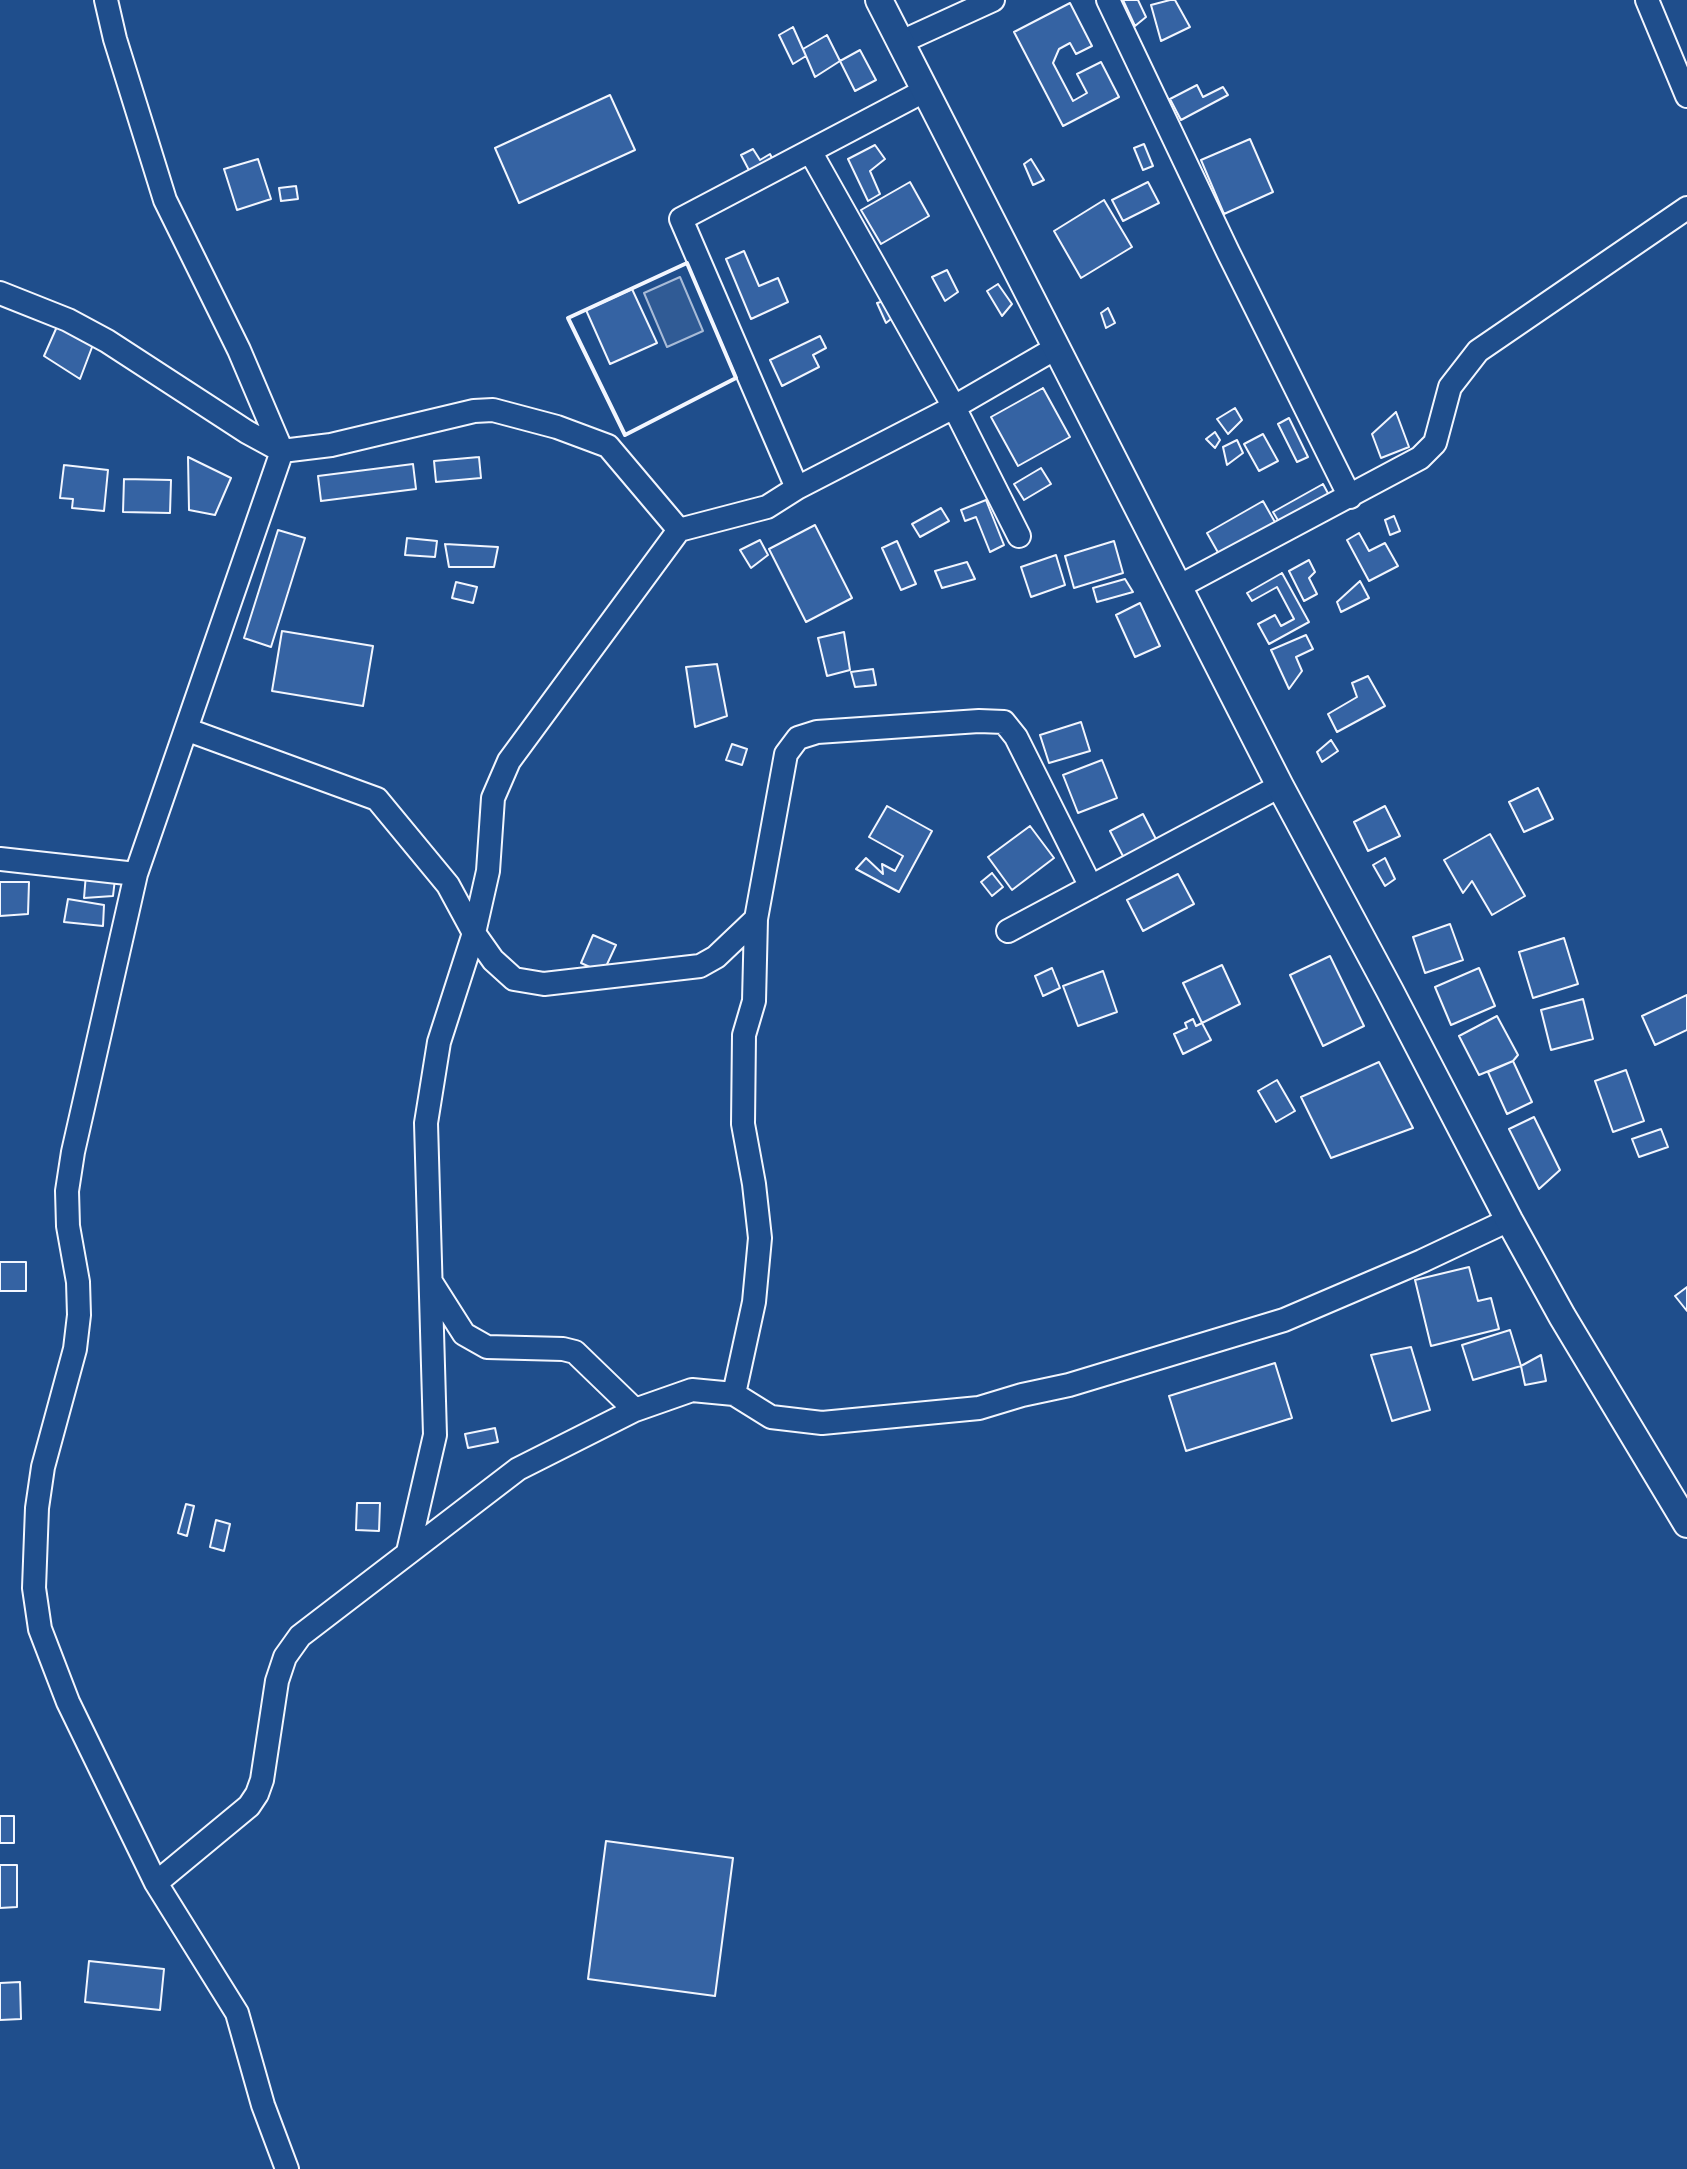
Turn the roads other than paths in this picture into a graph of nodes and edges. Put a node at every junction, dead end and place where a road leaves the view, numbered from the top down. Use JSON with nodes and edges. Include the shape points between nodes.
{"nodes":[{"id":1,"x":106,"y":0,"type":"edge"},
{"id":2,"x":879,"y":0,"type":"edge"},
{"id":3,"x":993,"y":0,"type":"edge"},
{"id":4,"x":1108,"y":0,"type":"edge"},
{"id":5,"x":1647,"y":0,"type":"edge"},
{"id":6,"x":901,"y":42,"type":"junction"},
{"id":7,"x":924,"y":91,"type":"junction"},
{"id":8,"x":1687,"y":96,"type":"edge"},
{"id":9,"x":810,"y":151,"type":"junction"},
{"id":10,"x":1687,"y":208,"type":"edge"},
{"id":11,"x":0,"y":293,"type":"edge"},
{"id":12,"x":1056,"y":348,"type":"junction"},
{"id":13,"x":954,"y":407,"type":"junction"},
{"id":14,"x":282,"y":451,"type":"junction"},
{"id":15,"x":797,"y":488,"type":"junction"},
{"id":16,"x":1350,"y":497,"type":"junction"},
{"id":17,"x":679,"y":530,"type":"junction"},
{"id":18,"x":1019,"y":536,"type":"dead end"},
{"id":19,"x":1180,"y":586,"type":"junction"},
{"id":20,"x":188,"y":730,"type":"junction"},
{"id":21,"x":1280,"y":786,"type":"junction"},
{"id":22,"x":0,"y":859,"type":"edge"},
{"id":23,"x":136,"y":874,"type":"junction"},
{"id":24,"x":1091,"y":887,"type":"junction"},
{"id":25,"x":756,"y":919,"type":"junction"},
{"id":26,"x":1008,"y":931,"type":"dead end"},
{"id":27,"x":474,"y":933,"type":"junction"},
{"id":28,"x":1509,"y":1220,"type":"junction"},
{"id":29,"x":431,"y":1281,"type":"junction"},
{"id":30,"x":734,"y":1394,"type":"junction"},
{"id":31,"x":635,"y":1410,"type":"junction"},
{"id":32,"x":1687,"y":1524,"type":"edge"},
{"id":33,"x":408,"y":1552,"type":"junction"},
{"id":34,"x":156,"y":1883,"type":"junction"},
{"id":35,"x":287,"y":2169,"type":"edge"}],
"edges":[{"from":1,"to":14,"type":"street","via":[[165,200]]},
{"from":2,"to":6,"type":"main road"},
{"from":3,"to":6,"type":"street"},
{"from":4,"to":16,"type":"street"},
{"from":5,"to":8,"type":"street"},
{"from":6,"to":7,"type":"main road"},
{"from":7,"to":9,"type":"street"},
{"from":7,"to":12,"type":"main road"},
{"from":9,"to":13,"type":"street"},
{"from":9,"to":15,"type":"street","via":[[681,219]]},
{"from":10,"to":16,"type":"street","via":[[1478,351],[1450,387],[1435,443],[1420,458]]},
{"from":11,"to":14,"type":"street","via":[[107,341]]},
{"from":12,"to":13,"type":"street"},
{"from":12,"to":19,"type":"main road"},
{"from":13,"to":15,"type":"street"},
{"from":13,"to":18,"type":"street"},
{"from":14,"to":17,"type":"street","via":[[493,410],[608,446]]},
{"from":14,"to":20,"type":"street"},
{"from":15,"to":17,"type":"street","via":[[767,507]]},
{"from":16,"to":19,"type":"street"},
{"from":17,"to":27,"type":"street","via":[[509,761],[493,798],[488,871]]},
{"from":19,"to":21,"type":"main road"},
{"from":20,"to":23,"type":"street"},
{"from":20,"to":27,"type":"street","via":[[377,799],[448,885]]},
{"from":21,"to":24,"type":"street"},
{"from":21,"to":28,"type":"main road"},
{"from":22,"to":23,"type":"street"},
{"from":23,"to":34,"type":"street","via":[[67,1191],[79,1315],[43,1467],[34,1588],[51,1664]]},
{"from":24,"to":25,"type":"street","via":[[1004,722],[817,732],[798,738],[786,754]]},
{"from":24,"to":26,"type":"street"},
{"from":25,"to":27,"type":"street","via":[[700,966],[544,984],[514,979]]},
{"from":25,"to":30,"type":"street","via":[[754,1001],[744,1035],[743,1124],[760,1238],[754,1302]]},
{"from":27,"to":29,"type":"street","via":[[439,1042],[426,1123]]},
{"from":28,"to":30,"type":"street","via":[[1284,1320],[979,1408],[822,1423],[771,1417]]},
{"from":28,"to":32,"type":"main road"},
{"from":29,"to":31,"type":"street","via":[[464,1334],[487,1347],[575,1352]]},
{"from":29,"to":33,"type":"street","via":[[435,1435]]},
{"from":30,"to":31,"type":"street","via":[[692,1390]]},
{"from":31,"to":33,"type":"street","via":[[518,1469]]},
{"from":33,"to":34,"type":"street","via":[[300,1636],[277,1681],[257,1794]]},
{"from":34,"to":35,"type":"street","via":[[237,2013]]}]}
